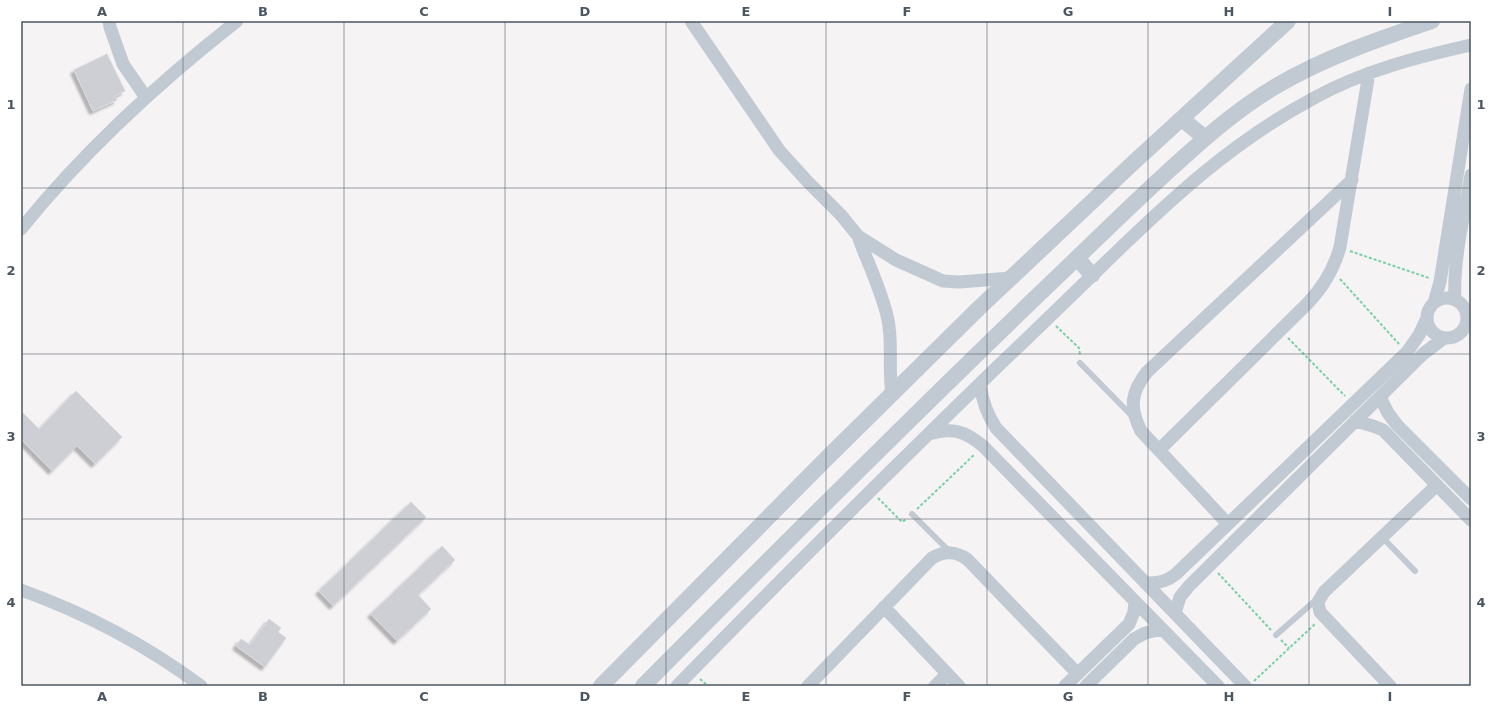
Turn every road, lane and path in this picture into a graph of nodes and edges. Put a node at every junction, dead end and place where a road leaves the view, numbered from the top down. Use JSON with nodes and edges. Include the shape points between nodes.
{"nodes":[{"id":1,"x":109,"y":21,"type":"edge"},
{"id":2,"x":237,"y":21,"type":"edge"},
{"id":3,"x":691,"y":21,"type":"edge"},
{"id":4,"x":1288,"y":21,"type":"edge"},
{"id":5,"x":1432,"y":21,"type":"edge"},
{"id":6,"x":1471,"y":45,"type":"edge"},
{"id":7,"x":1369,"y":73,"type":"junction"},
{"id":8,"x":1471,"y":89,"type":"edge"},
{"id":9,"x":145,"y":96,"type":"junction"},
{"id":10,"x":1182,"y":119,"type":"junction"},
{"id":11,"x":1204,"y":138,"type":"junction"},
{"id":12,"x":1471,"y":175,"type":"edge"},
{"id":13,"x":1352,"y":180,"type":"junction"},
{"id":14,"x":22,"y":225,"type":"edge"},
{"id":15,"x":858,"y":236,"type":"junction"},
{"id":16,"x":1340,"y":247,"type":"junction"},
{"id":17,"x":1077,"y":258,"type":"junction"},
{"id":18,"x":1332,"y":271,"type":"junction"},
{"id":19,"x":1092,"y":276,"type":"junction"},
{"id":20,"x":1011,"y":278,"type":"junction"},
{"id":21,"x":1440,"y":282,"type":"junction"},
{"id":22,"x":1434,"y":303,"type":"junction"},
{"id":23,"x":1463,"y":307,"type":"edge"},
{"id":24,"x":1048,"y":318,"type":"junction"},
{"id":25,"x":1427,"y":318,"type":"junction"},
{"id":26,"x":1280,"y":330,"type":"junction"},
{"id":27,"x":1465,"y":332,"type":"edge"},
{"id":28,"x":1444,"y":338,"type":"junction"},
{"id":29,"x":1407,"y":352,"type":"junction"},
{"id":30,"x":1080,"y":363,"type":"joint"},
{"id":31,"x":980,"y":384,"type":"junction"},
{"id":32,"x":892,"y":394,"type":"junction"},
{"id":33,"x":1380,"y":397,"type":"junction"},
{"id":34,"x":1353,"y":404,"type":"junction"},
{"id":35,"x":1135,"y":419,"type":"junction"},
{"id":36,"x":1355,"y":422,"type":"junction"},
{"id":37,"x":929,"y":434,"type":"junction"},
{"id":38,"x":983,"y":446,"type":"junction"},
{"id":39,"x":1159,"y":450,"type":"junction"},
{"id":40,"x":1437,"y":485,"type":"junction"},
{"id":41,"x":870,"y":490,"type":"junction"},
{"id":42,"x":1471,"y":499,"type":"edge"},
{"id":43,"x":912,"y":514,"type":"junction"},
{"id":44,"x":1471,"y":520,"type":"edge"},
{"id":45,"x":1228,"y":524,"type":"junction"},
{"id":46,"x":1382,"y":537,"type":"junction"},
{"id":47,"x":950,"y":552,"type":"junction"},
{"id":48,"x":1210,"y":565,"type":"junction"},
{"id":49,"x":1415,"y":571,"type":"dead end"},
{"id":50,"x":1145,"y":583,"type":"junction"},
{"id":51,"x":21,"y":590,"type":"edge"},
{"id":52,"x":1320,"y":597,"type":"junction"},
{"id":53,"x":1135,"y":601,"type":"junction"},
{"id":54,"x":884,"y":608,"type":"junction"},
{"id":55,"x":1175,"y":613,"type":"junction"},
{"id":56,"x":1323,"y":616,"type":"junction"},
{"id":57,"x":1125,"y":628,"type":"junction"},
{"id":58,"x":1162,"y":629,"type":"junction"},
{"id":59,"x":1276,"y":635,"type":"junction"},
{"id":60,"x":1134,"y":639,"type":"junction"},
{"id":61,"x":1289,"y":648,"type":"junction"},
{"id":62,"x":947,"y":674,"type":"junction"},
{"id":63,"x":1078,"y":674,"type":"junction"},
{"id":64,"x":1088,"y":685,"type":"edge"},
{"id":65,"x":200,"y":686,"type":"edge"},
{"id":66,"x":601,"y":686,"type":"edge"},
{"id":67,"x":643,"y":686,"type":"edge"},
{"id":68,"x":677,"y":686,"type":"edge"},
{"id":69,"x":808,"y":686,"type":"edge"},
{"id":70,"x":935,"y":686,"type":"edge"},
{"id":71,"x":959,"y":686,"type":"edge"},
{"id":72,"x":1065,"y":686,"type":"edge"},
{"id":73,"x":1218,"y":686,"type":"edge"},
{"id":74,"x":1245,"y":686,"type":"edge"},
{"id":75,"x":1249,"y":686,"type":"edge"},
{"id":76,"x":1390,"y":686,"type":"edge"}],
"edges":[{"from":1,"to":9,"type":"street","via":[[123,64]]},
{"from":2,"to":9,"type":"street"},
{"from":3,"to":15,"type":"street","via":[[779,150]]},
{"from":4,"to":10,"type":"street"},
{"from":5,"to":11,"type":"street","via":[[1318,64],[1276,86]]},
{"from":6,"to":7,"type":"street","via":[[1419,57]]},
{"from":7,"to":13,"type":"street"},
{"from":7,"to":19,"type":"street","via":[[1316,96],[1266,125],[1215,162],[1162,207]]},
{"from":8,"to":21,"type":"street"},
{"from":9,"to":14,"type":"street"},
{"from":10,"to":11,"type":"street"},
{"from":10,"to":20,"type":"street"},
{"from":11,"to":17,"type":"street"},
{"from":12,"to":23,"type":"street","via":[[1454,281]]},
{"from":13,"to":16,"type":"street"},
{"from":13,"to":35,"type":"street","via":[[1147,372],[1134,394]]},
{"from":15,"to":20,"type":"street","via":[[896,260],[942,281]]},
{"from":15,"to":32,"type":"street","via":[[888,321]]},
{"from":16,"to":18,"type":"street"},
{"from":16,"to":21,"type":"path"},
{"from":17,"to":19,"type":"street"},
{"from":17,"to":67,"type":"street","via":[[848,479]]},
{"from":18,"to":26,"type":"street","via":[[1317,293]]},
{"from":18,"to":29,"type":"path"},
{"from":19,"to":24,"type":"street"},
{"from":20,"to":32,"type":"street"},
{"from":21,"to":22,"type":"street"},
{"from":22,"to":23,"type":"street","via":[[1444,299]]},
{"from":22,"to":25,"type":"street"},
{"from":23,"to":27,"type":"street","via":[[1466,313]]},
{"from":24,"to":30,"type":"path","via":[[1079,348]]},
{"from":24,"to":31,"type":"street"},
{"from":25,"to":28,"type":"street","via":[[1434,333]]},
{"from":25,"to":29,"type":"street"},
{"from":26,"to":34,"type":"path"},
{"from":26,"to":39,"type":"street"},
{"from":27,"to":28,"type":"street"},
{"from":28,"to":33,"type":"street","via":[[1423,354]]},
{"from":29,"to":34,"type":"street"},
{"from":30,"to":35,"type":"lane"},
{"from":31,"to":37,"type":"street"},
{"from":31,"to":50,"type":"street","via":[[986,412],[996,428]]},
{"from":32,"to":66,"type":"street"},
{"from":33,"to":36,"type":"street"},
{"from":33,"to":42,"type":"street","via":[[1397,425]]},
{"from":34,"to":45,"type":"street"},
{"from":35,"to":39,"type":"street"},
{"from":36,"to":40,"type":"street","via":[[1383,430]]},
{"from":36,"to":48,"type":"street"},
{"from":37,"to":38,"type":"street","via":[[945,430],[961,432]]},
{"from":37,"to":41,"type":"street"},
{"from":38,"to":43,"type":"path"},
{"from":38,"to":53,"type":"street"},
{"from":39,"to":45,"type":"street"},
{"from":40,"to":44,"type":"street"},
{"from":40,"to":46,"type":"street"},
{"from":41,"to":43,"type":"path","via":[[902,522]]},
{"from":41,"to":68,"type":"street"},
{"from":43,"to":47,"type":"lane"},
{"from":45,"to":50,"type":"street","via":[[1170,579]]},
{"from":46,"to":49,"type":"lane"},
{"from":46,"to":52,"type":"street"},
{"from":47,"to":54,"type":"street","via":[[932,558]]},
{"from":47,"to":63,"type":"street","via":[[967,559]]},
{"from":48,"to":55,"type":"street","via":[[1180,597]]},
{"from":48,"to":59,"type":"path"},
{"from":50,"to":55,"type":"street"},
{"from":51,"to":65,"type":"street","via":[[49,600],[136,643]]},
{"from":52,"to":56,"type":"street","via":[[1318,607]]},
{"from":52,"to":59,"type":"lane"},
{"from":53,"to":57,"type":"street","via":[[1132,618]]},
{"from":53,"to":58,"type":"street"},
{"from":54,"to":62,"type":"street"},
{"from":54,"to":69,"type":"street"},
{"from":55,"to":74,"type":"street"},
{"from":56,"to":61,"type":"path"},
{"from":56,"to":76,"type":"street"},
{"from":57,"to":60,"type":"street"},
{"from":57,"to":63,"type":"street"},
{"from":58,"to":60,"type":"street"},
{"from":58,"to":73,"type":"street"},
{"from":59,"to":61,"type":"path"},
{"from":60,"to":64,"type":"street"},
{"from":61,"to":75,"type":"path"},
{"from":62,"to":70,"type":"street"},
{"from":62,"to":71,"type":"street"},
{"from":63,"to":72,"type":"street"}]}
